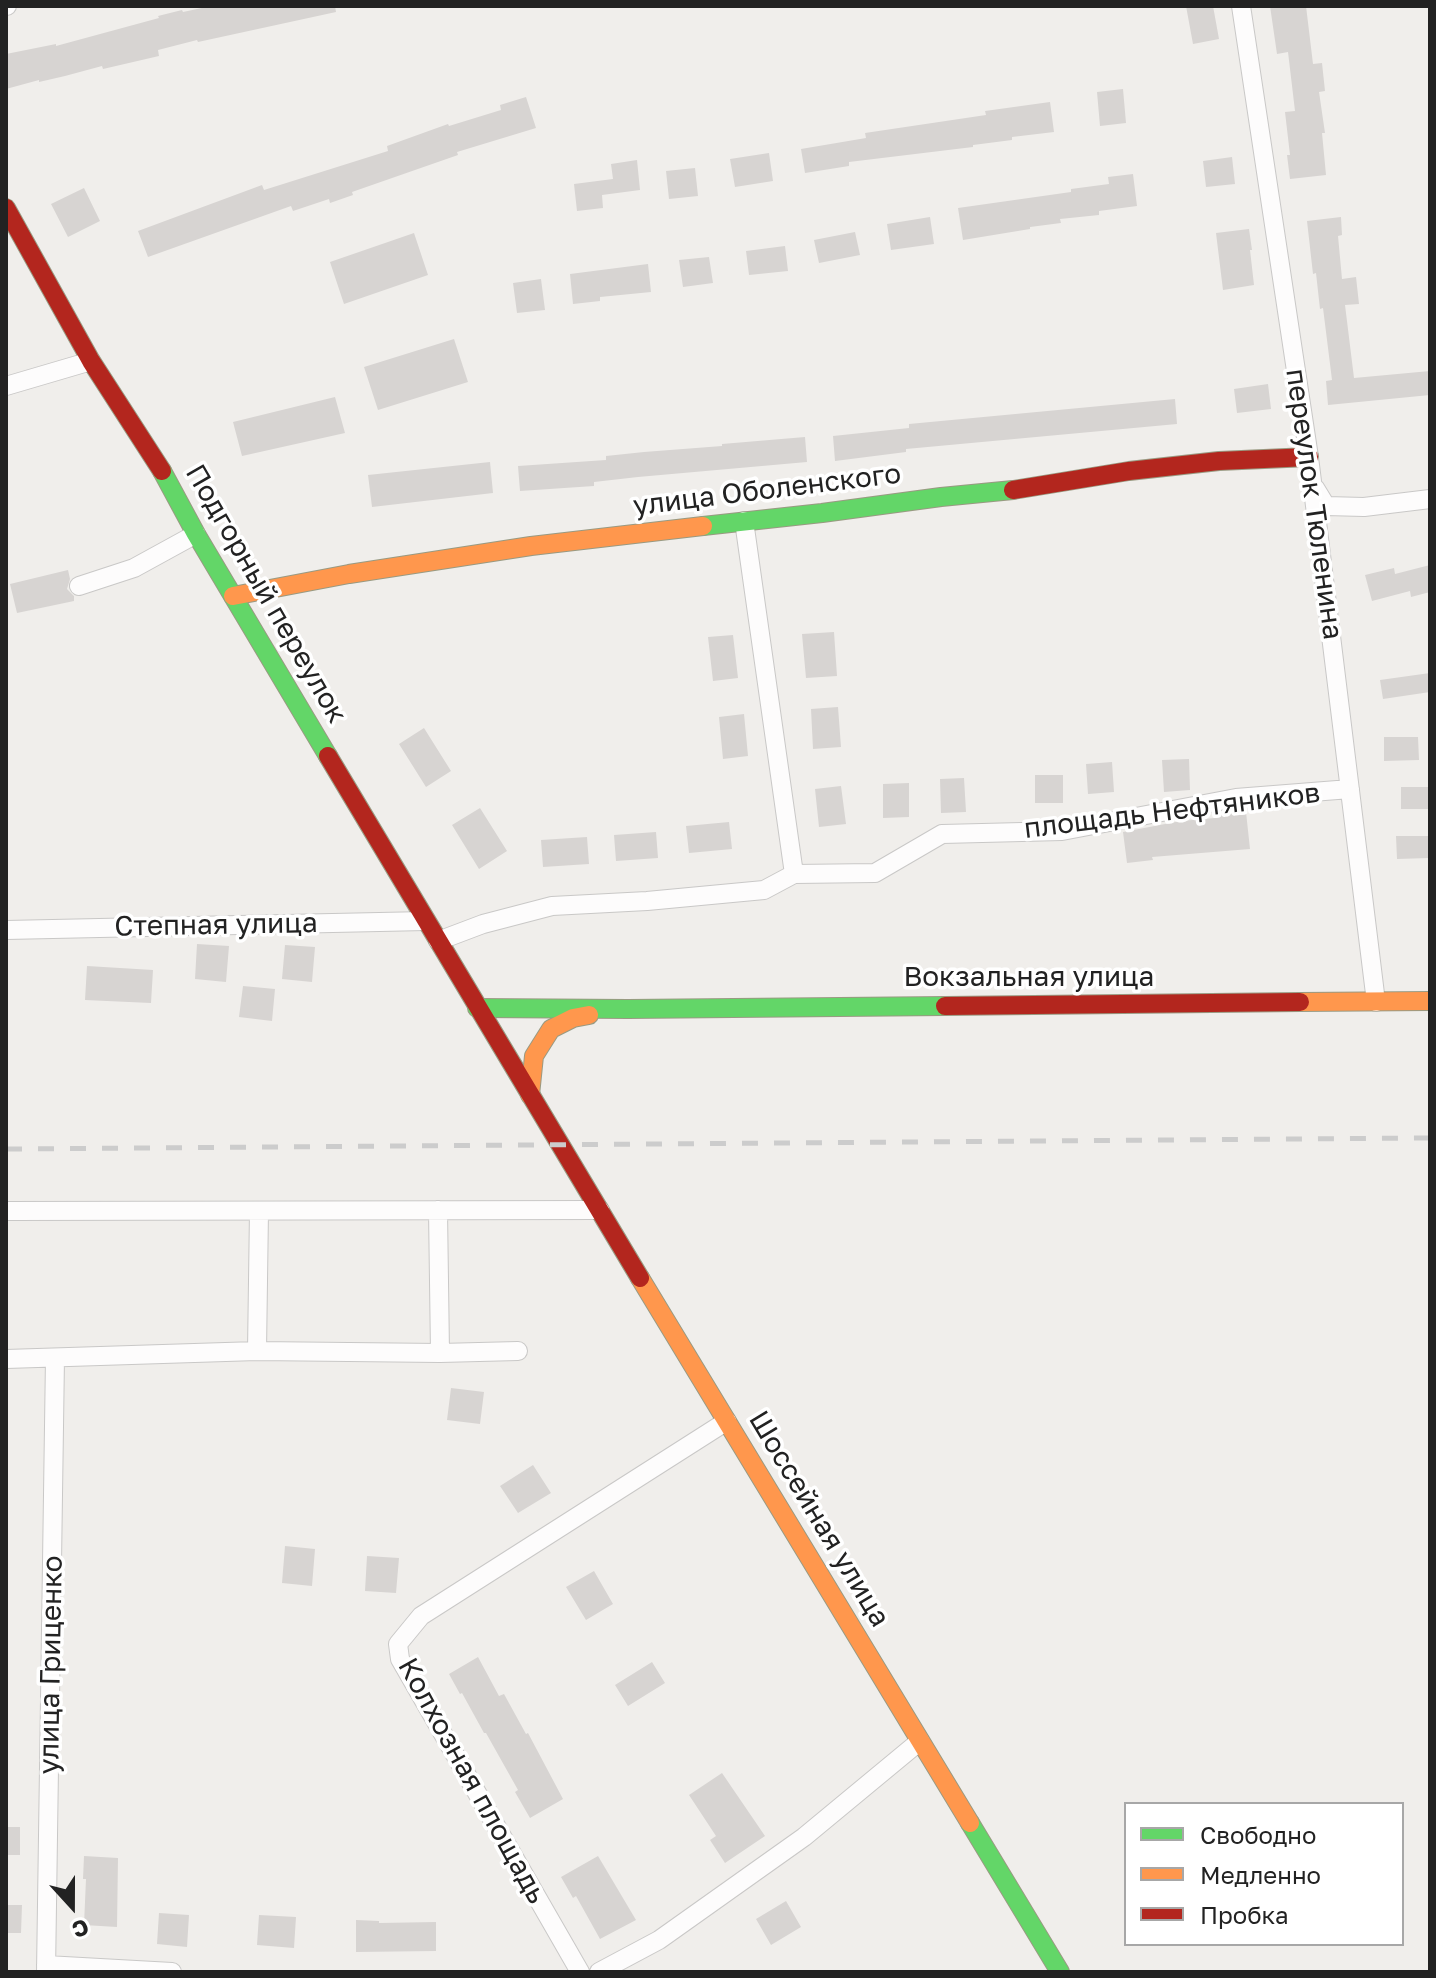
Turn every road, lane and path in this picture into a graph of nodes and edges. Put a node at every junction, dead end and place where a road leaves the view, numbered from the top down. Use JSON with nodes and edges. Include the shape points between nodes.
{"nodes":[{"id":1,"x":1241,"y":6,"type":"edge"},
{"id":2,"x":6,"y":208,"type":"edge"},
{"id":3,"x":91,"y":361,"type":"junction"},
{"id":4,"x":6,"y":386,"type":"edge"},
{"id":5,"x":1309,"y":457,"type":"junction"},
{"id":6,"x":1313,"y":485,"type":"junction"},
{"id":7,"x":1430,"y":499,"type":"edge"},
{"id":8,"x":744,"y":521,"type":"junction"},
{"id":9,"x":196,"y":534,"type":"junction"},
{"id":10,"x":79,"y":586,"type":"dead end"},
{"id":11,"x":233,"y":596,"type":"junction"},
{"id":12,"x":1350,"y":789,"type":"junction"},
{"id":13,"x":794,"y":874,"type":"junction"},
{"id":14,"x":426,"y":921,"type":"junction"},
{"id":15,"x":6,"y":930,"type":"edge"},
{"id":16,"x":438,"y":941,"type":"junction"},
{"id":17,"x":1430,"y":1001,"type":"edge"},
{"id":18,"x":1376,"y":1002,"type":"junction"},
{"id":19,"x":477,"y":1008,"type":"junction"},
{"id":20,"x":628,"y":1009,"type":"junction"},
{"id":21,"x":530,"y":1095,"type":"junction"},
{"id":22,"x":438,"y":1210,"type":"junction"},
{"id":23,"x":600,"y":1210,"type":"junction"},
{"id":24,"x":6,"y":1211,"type":"edge"},
{"id":25,"x":259,"y":1211,"type":"junction"},
{"id":26,"x":257,"y":1351,"type":"junction"},
{"id":27,"x":518,"y":1351,"type":"dead end"},
{"id":28,"x":440,"y":1353,"type":"junction"},
{"id":29,"x":55,"y":1358,"type":"junction"},
{"id":30,"x":6,"y":1359,"type":"edge"},
{"id":31,"x":727,"y":1421,"type":"junction"},
{"id":32,"x":920,"y":1741,"type":"junction"},
{"id":33,"x":46,"y":1969,"type":"edge"},
{"id":34,"x":172,"y":1972,"type":"edge"},
{"id":35,"x":580,"y":1972,"type":"edge"},
{"id":36,"x":599,"y":1972,"type":"edge"},
{"id":37,"x":1060,"y":1972,"type":"edge"}],
"edges":[{"from":1,"to":5,"type":"street","name":"переулок Тюленина"},
{"from":2,"to":3,"type":"main road","name":"Подгорный переулок"},
{"from":3,"to":4,"type":"street"},
{"from":3,"to":9,"type":"main road","name":"Подгорный переулок"},
{"from":5,"to":6,"type":"street","name":"переулок Тюленина"},
{"from":5,"to":8,"type":"main road","name":"улица Оболенского","via":[[1129,471],[1027,489]]},
{"from":6,"to":7,"type":"street","via":[[1326,506]]},
{"from":6,"to":12,"type":"street","name":"переулок Тюленина"},
{"from":8,"to":11,"type":"main road","name":"улица Оболенского","via":[[531,546]]},
{"from":8,"to":13,"type":"street"},
{"from":9,"to":10,"type":"street","via":[[134,568]]},
{"from":9,"to":11,"type":"main road","name":"Подгорный переулок"},
{"from":11,"to":14,"type":"main road","name":"Подгорный переулок"},
{"from":12,"to":13,"type":"street","name":"площадь Нефтяников","via":[[1236,798],[1062,831],[942,834],[875,873]]},
{"from":12,"to":18,"type":"street","name":"переулок Тюленина"},
{"from":13,"to":16,"type":"street","name":"площадь Нефтяников","via":[[764,890],[552,906]]},
{"from":14,"to":15,"type":"street","name":"Степная улица"},
{"from":14,"to":16,"type":"main road","name":"Подгорный переулок"},
{"from":16,"to":19,"type":"main road","name":"Подгорный переулок"},
{"from":17,"to":18,"type":"main road","name":"Вокзальная улица"},
{"from":18,"to":20,"type":"main road","name":"Вокзальная улица"},
{"from":19,"to":20,"type":"main road"},
{"from":19,"to":21,"type":"main road","name":"Подгорный переулок"},
{"from":20,"to":21,"type":"main road","via":[[573,1018],[551,1029],[534,1056]]},
{"from":21,"to":23,"type":"main road","name":"Шоссейная улица"},
{"from":22,"to":23,"type":"street"},
{"from":22,"to":25,"type":"street"},
{"from":22,"to":28,"type":"street"},
{"from":23,"to":31,"type":"main road","name":"Шоссейная улица"},
{"from":24,"to":25,"type":"street"},
{"from":25,"to":26,"type":"street"},
{"from":26,"to":28,"type":"street"},
{"from":26,"to":29,"type":"street"},
{"from":27,"to":28,"type":"street"},
{"from":29,"to":30,"type":"street"},
{"from":29,"to":33,"type":"street","name":"улица Гриценко"},
{"from":31,"to":32,"type":"main road","name":"Шоссейная улица"},
{"from":31,"to":35,"type":"street","name":"Колхозная площадь","via":[[421,1616],[398,1644],[400,1659]]},
{"from":32,"to":36,"type":"street","via":[[804,1837],[659,1940]]},
{"from":32,"to":37,"type":"main road","name":"Шоссейная улица"},
{"from":33,"to":34,"type":"street"}]}
